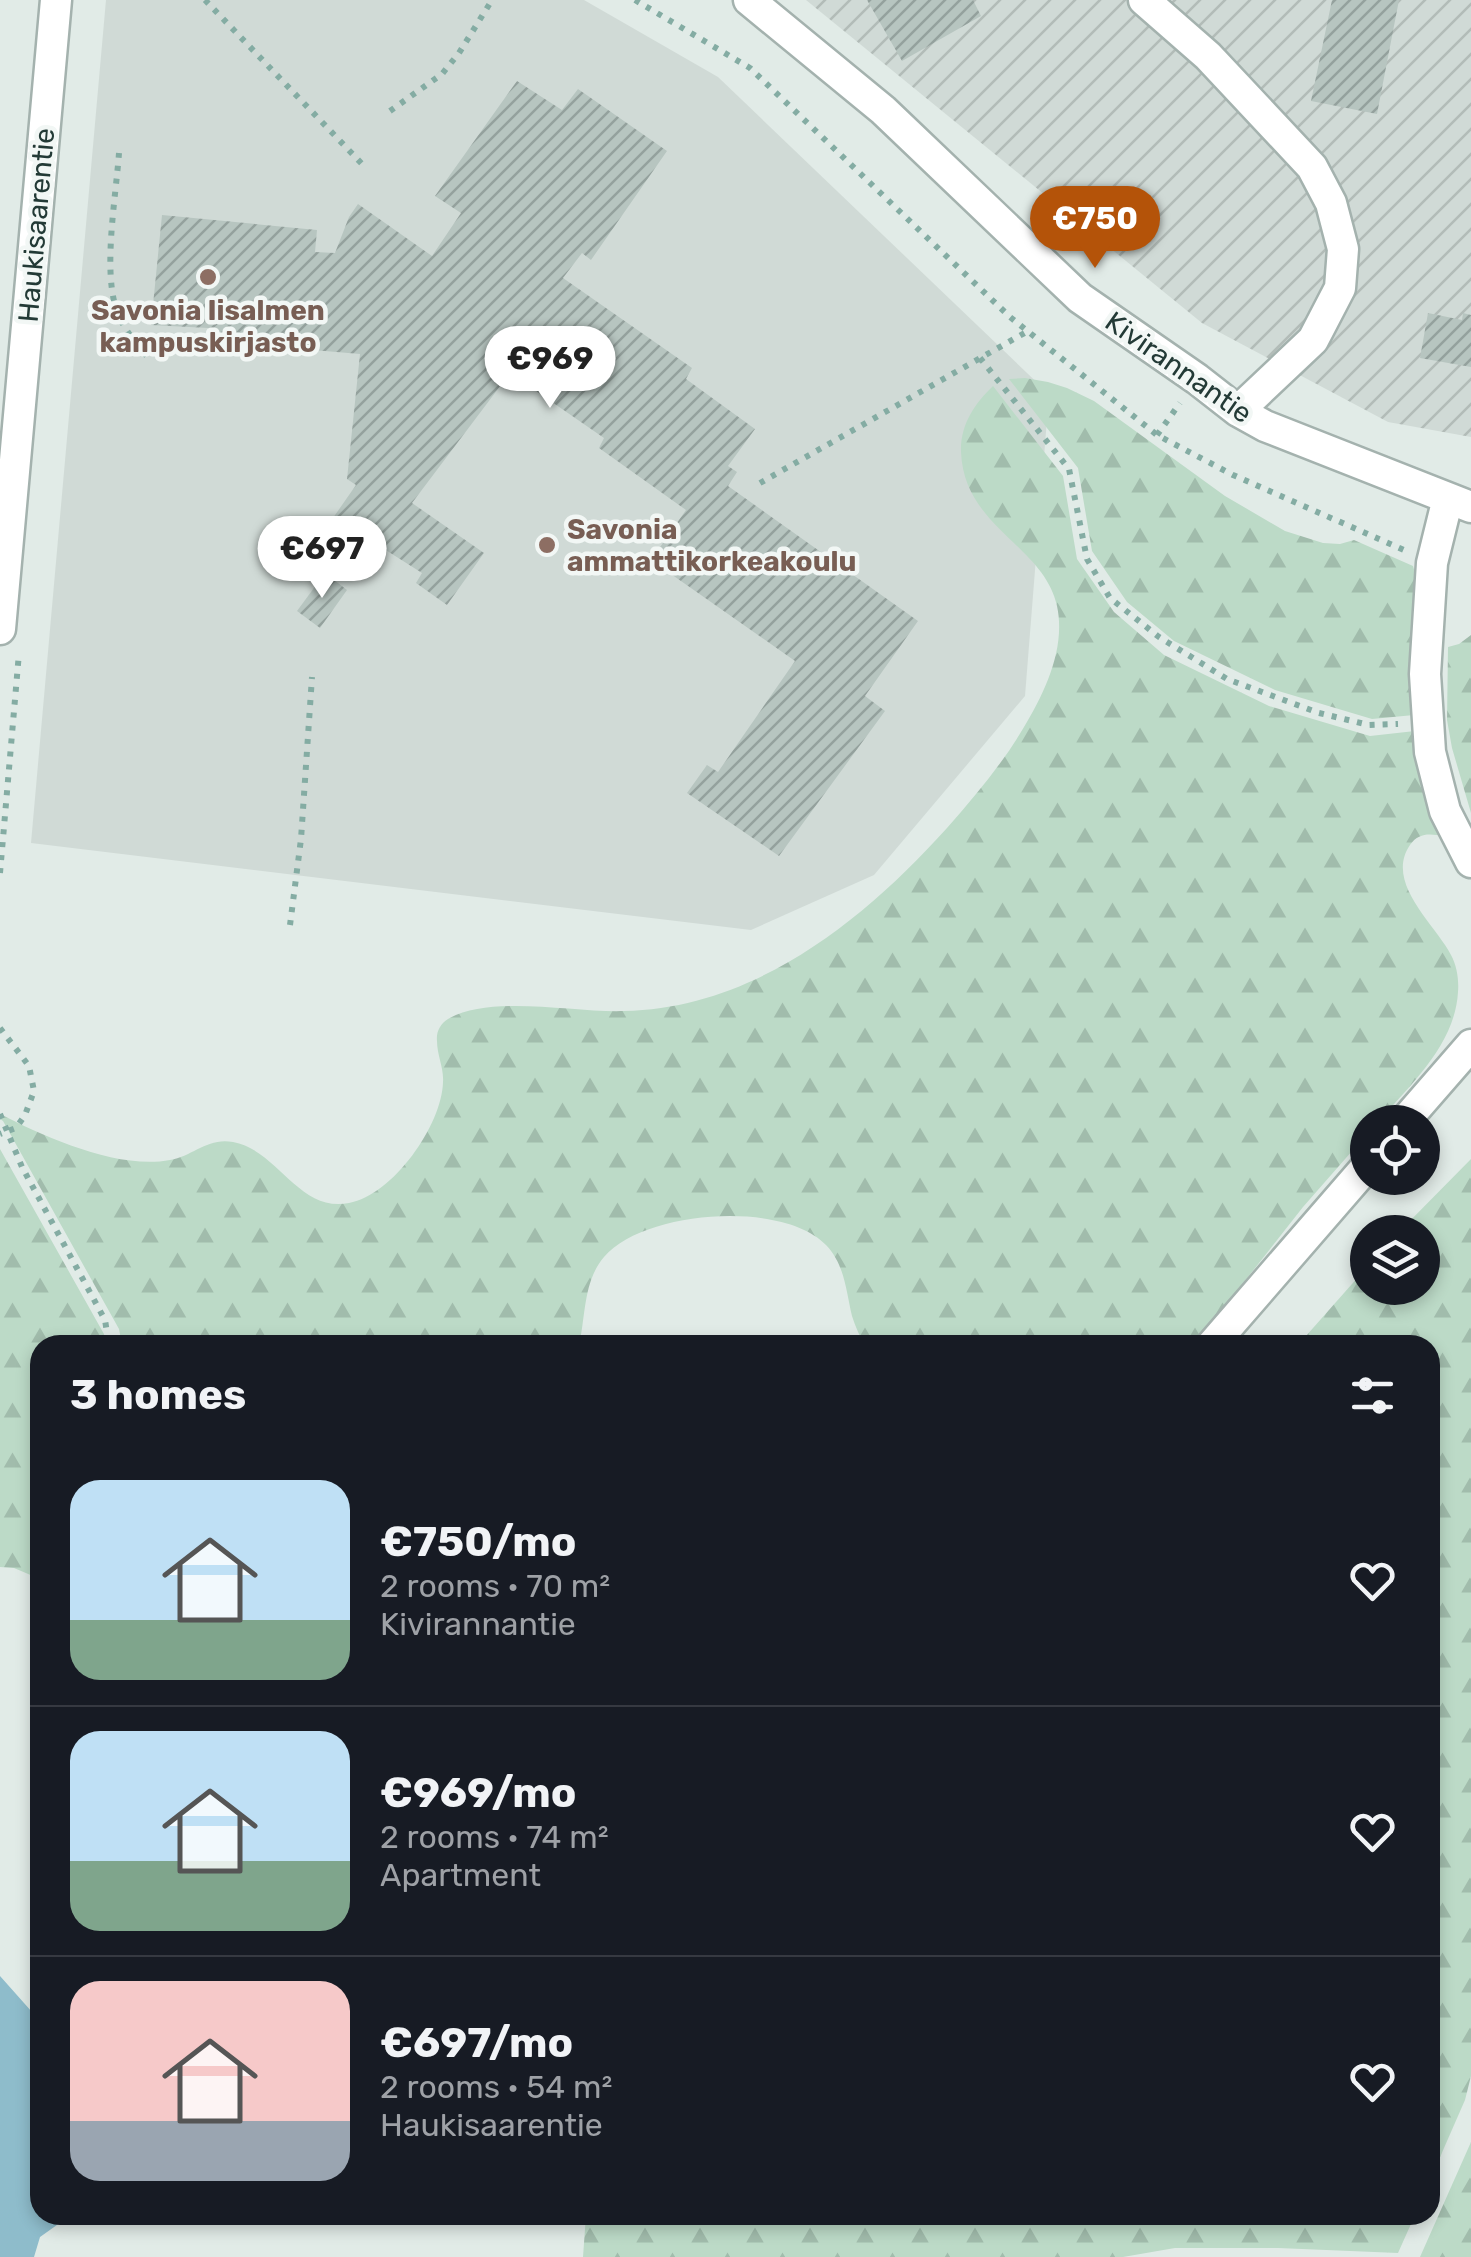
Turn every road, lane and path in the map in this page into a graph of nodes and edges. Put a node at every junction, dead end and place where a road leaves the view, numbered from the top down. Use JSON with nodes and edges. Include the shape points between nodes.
{"nodes":[{"id":1,"x":56,"y":0,"type":"edge"},
{"id":2,"x":205,"y":0,"type":"edge"},
{"id":3,"x":492,"y":0,"type":"edge"},
{"id":4,"x":636,"y":0,"type":"edge"},
{"id":5,"x":749,"y":0,"type":"edge"},
{"id":6,"x":1144,"y":0,"type":"edge"},
{"id":7,"x":390,"y":111,"type":"dead end"},
{"id":8,"x":119,"y":153,"type":"dead end"},
{"id":9,"x":364,"y":166,"type":"dead end"},
{"id":10,"x":1028,"y":331,"type":"junction"},
{"id":11,"x":980,"y":358,"type":"junction"},
{"id":12,"x":150,"y":360,"type":"dead end"},
{"id":13,"x":1238,"y":411,"type":"junction"},
{"id":14,"x":760,"y":483,"type":"dead end"},
{"id":15,"x":1460,"y":502,"type":"edge"},
{"id":16,"x":1432,"y":563,"type":"junction"},
{"id":17,"x":0,"y":630,"type":"edge"},
{"id":18,"x":312,"y":677,"type":"dead end"},
{"id":19,"x":1409,"y":724,"type":"dead end"},
{"id":20,"x":1471,"y":862,"type":"edge"},
{"id":21,"x":290,"y":925,"type":"dead end"},
{"id":22,"x":0,"y":1028,"type":"edge"},
{"id":23,"x":1471,"y":1045,"type":"edge"},
{"id":24,"x":1419,"y":1105,"type":"edge"},
{"id":25,"x":0,"y":1114,"type":"edge"},
{"id":26,"x":4,"y":1133,"type":"edge"},
{"id":27,"x":1350,"y":1186,"type":"edge"},
{"id":28,"x":107,"y":1335,"type":"edge"},
{"id":29,"x":1221,"y":1335,"type":"edge"}],
"edges":[{"from":1,"to":17,"type":"street","name":"Haukisaarentie"},
{"from":2,"to":9,"type":"path"},
{"from":3,"to":7,"type":"path","via":[[442,74]]},
{"from":4,"to":10,"type":"path","via":[[750,68]]},
{"from":5,"to":13,"type":"street","name":"Kivirannantie","via":[[883,110],[1080,298]]},
{"from":6,"to":13,"type":"street","via":[[1208,56],[1312,167],[1344,249],[1340,288],[1313,340]]},
{"from":8,"to":12,"type":"path","via":[[110,276],[116,309]]},
{"from":10,"to":11,"type":"path"},
{"from":10,"to":16,"type":"path","via":[[1157,435]]},
{"from":11,"to":14,"type":"path"},
{"from":11,"to":19,"type":"path","via":[[1069,469],[1088,559],[1110,598],[1227,678],[1318,713],[1368,725]]},
{"from":13,"to":15,"type":"street","name":"Kivirannantie"},
{"from":15,"to":16,"type":"street"},
{"from":16,"to":20,"type":"street","via":[[1425,674],[1430,752],[1445,811]]},
{"from":18,"to":21,"type":"path"},
{"from":22,"to":26,"type":"path","via":[[30,1066],[34,1091],[16,1128]]},
{"from":23,"to":24,"type":"street"},
{"from":25,"to":26,"type":"path"},
{"from":26,"to":28,"type":"path"},
{"from":27,"to":29,"type":"street"}]}
